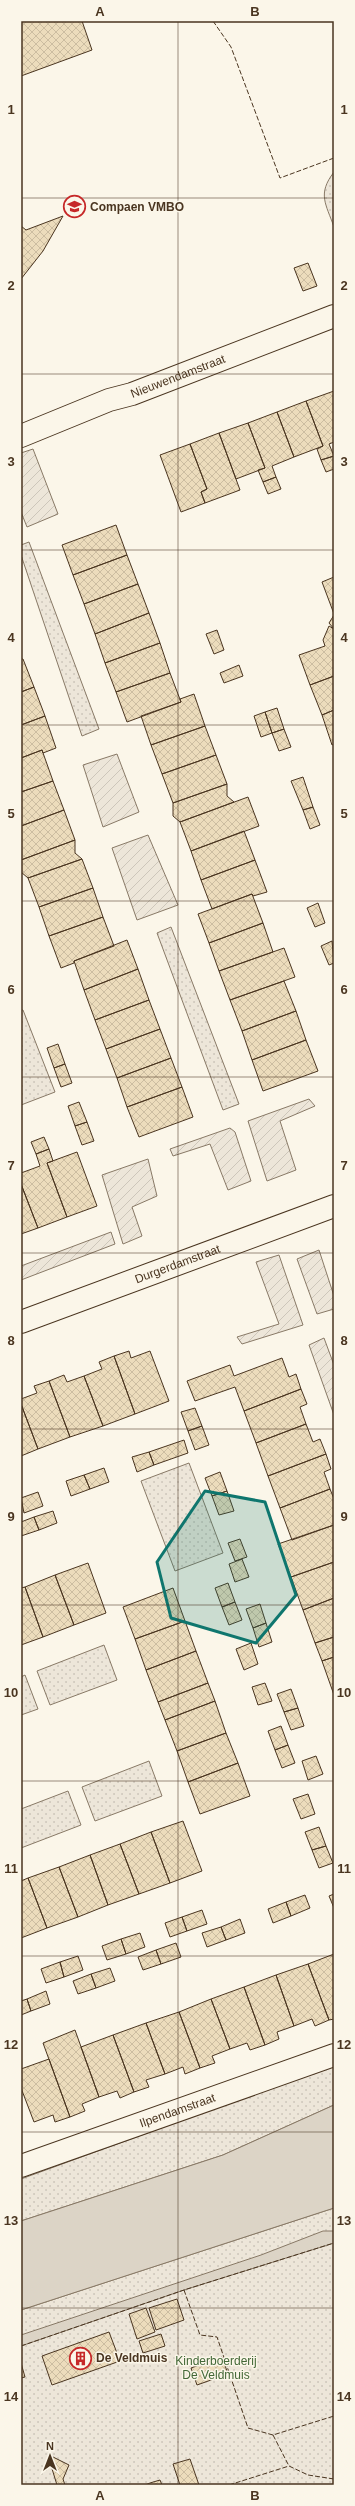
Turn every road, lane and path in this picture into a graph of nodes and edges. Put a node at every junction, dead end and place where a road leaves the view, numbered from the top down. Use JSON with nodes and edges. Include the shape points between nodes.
{"nodes":[{"id":1,"x":334,"y":316,"type":"edge"},
{"id":2,"x":21,"y":436,"type":"edge"},
{"id":3,"x":334,"y":1206,"type":"edge"},
{"id":4,"x":21,"y":1322,"type":"edge"},
{"id":5,"x":334,"y":2055,"type":"edge"},
{"id":6,"x":21,"y":2166,"type":"edge"}],
"edges":[{"from":1,"to":2,"type":"street","name":"Nieuwendamstraat","via":[[132,394],[109,400]]},
{"from":3,"to":4,"type":"street","name":"Durgerdamstraat"},
{"from":5,"to":6,"type":"street","name":"Ilpendamstraat"}]}
